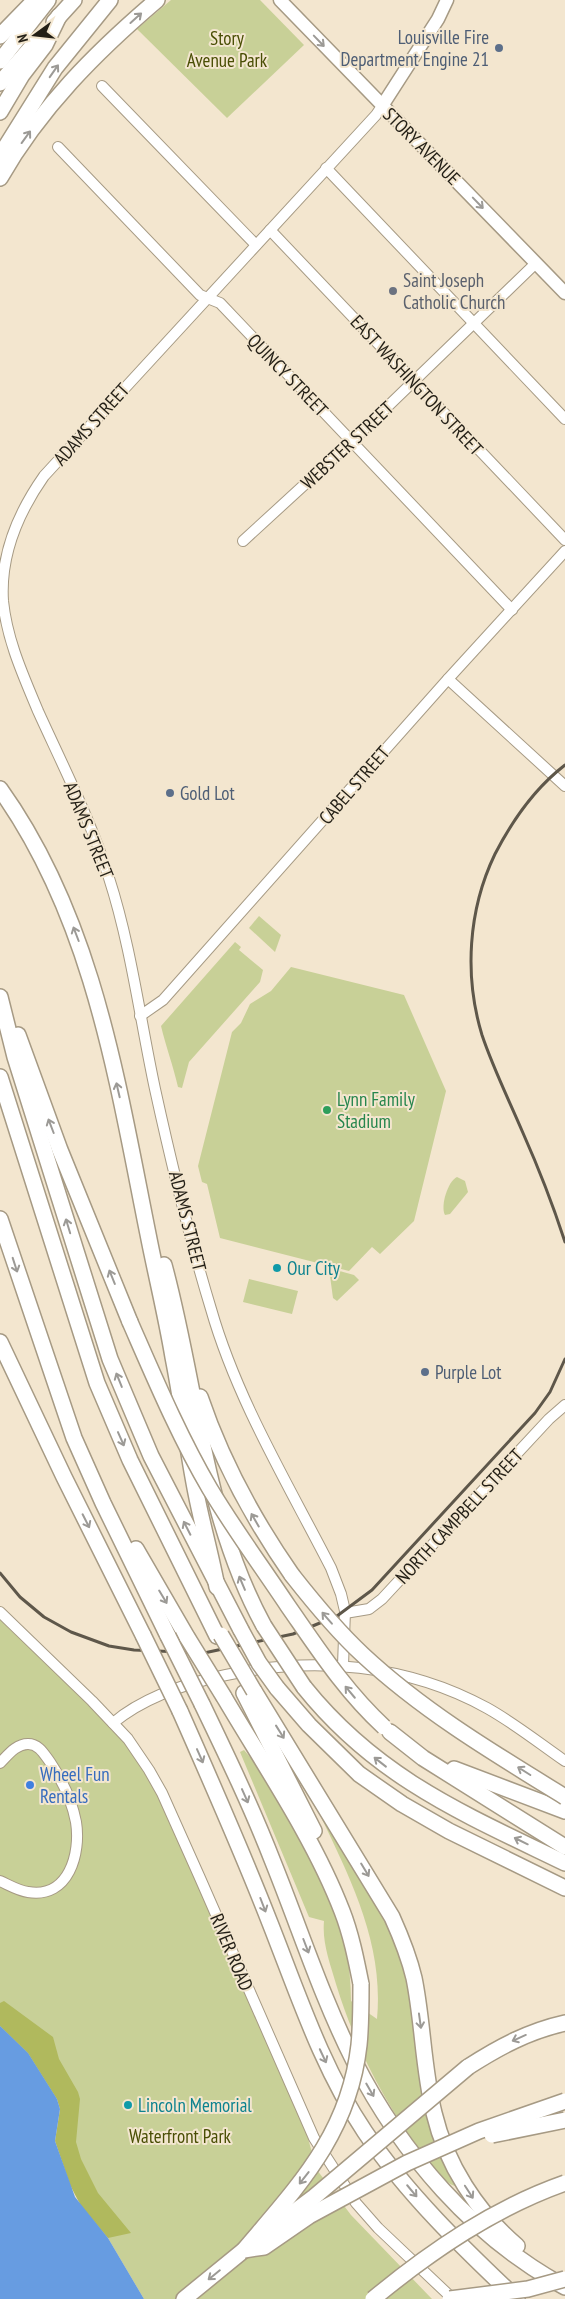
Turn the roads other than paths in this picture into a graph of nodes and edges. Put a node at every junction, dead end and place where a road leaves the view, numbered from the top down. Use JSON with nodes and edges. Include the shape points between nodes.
{"nodes":[{"id":1,"x":35,"y":0,"type":"edge"},
{"id":2,"x":48,"y":0,"type":"edge"},
{"id":3,"x":74,"y":0,"type":"edge"},
{"id":4,"x":110,"y":0,"type":"edge"},
{"id":5,"x":157,"y":0,"type":"edge"},
{"id":6,"x":280,"y":0,"type":"edge"},
{"id":7,"x":447,"y":0,"type":"edge"},
{"id":8,"x":59,"y":16,"type":"junction"},
{"id":9,"x":0,"y":36,"type":"edge"},
{"id":10,"x":0,"y":61,"type":"edge"},
{"id":11,"x":0,"y":83,"type":"edge"},
{"id":12,"x":102,"y":86,"type":"dead end"},
{"id":13,"x":382,"y":106,"type":"junction"},
{"id":14,"x":0,"y":112,"type":"edge"},
{"id":15,"x":58,"y":147,"type":"dead end"},
{"id":16,"x":0,"y":156,"type":"edge"},
{"id":17,"x":326,"y":168,"type":"junction"},
{"id":18,"x":0,"y":178,"type":"edge"},
{"id":19,"x":270,"y":230,"type":"junction"},
{"id":20,"x":256,"y":245,"type":"junction"},
{"id":21,"x":536,"y":263,"type":"junction"},
{"id":22,"x":565,"y":293,"type":"edge"},
{"id":23,"x":207,"y":298,"type":"junction"},
{"id":24,"x":474,"y":324,"type":"junction"},
{"id":25,"x":414,"y":382,"type":"junction"},
{"id":26,"x":565,"y":419,"type":"edge"},
{"id":27,"x":352,"y":441,"type":"junction"},
{"id":28,"x":565,"y":540,"type":"edge"},
{"id":29,"x":242,"y":541,"type":"dead end"},
{"id":30,"x":565,"y":551,"type":"edge"},
{"id":31,"x":512,"y":610,"type":"junction"},
{"id":32,"x":448,"y":679,"type":"junction"},
{"id":33,"x":565,"y":786,"type":"edge"},
{"id":34,"x":0,"y":789,"type":"edge"},
{"id":35,"x":0,"y":988,"type":"edge"},
{"id":36,"x":0,"y":997,"type":"edge"},
{"id":37,"x":140,"y":1016,"type":"junction"},
{"id":38,"x":0,"y":1078,"type":"edge"},
{"id":39,"x":129,"y":1138,"type":"junction"},
{"id":40,"x":0,"y":1219,"type":"edge"},
{"id":41,"x":173,"y":1299,"type":"junction"},
{"id":42,"x":0,"y":1342,"type":"edge"},
{"id":43,"x":0,"y":1360,"type":"edge"},
{"id":44,"x":48,"y":1365,"type":"junction"},
{"id":45,"x":565,"y":1406,"type":"edge"},
{"id":46,"x":64,"y":1477,"type":"junction"},
{"id":47,"x":217,"y":1587,"type":"junction"},
{"id":48,"x":0,"y":1612,"type":"edge"},
{"id":49,"x":345,"y":1613,"type":"junction"},
{"id":50,"x":343,"y":1665,"type":"junction"},
{"id":51,"x":249,"y":1692,"type":"junction"},
{"id":52,"x":113,"y":1724,"type":"junction"},
{"id":53,"x":387,"y":1730,"type":"junction"},
{"id":54,"x":565,"y":1761,"type":"edge"},
{"id":55,"x":0,"y":1763,"type":"edge"},
{"id":56,"x":565,"y":1797,"type":"edge"},
{"id":57,"x":565,"y":1811,"type":"edge"},
{"id":58,"x":565,"y":1847,"type":"edge"},
{"id":59,"x":565,"y":1863,"type":"edge"},
{"id":60,"x":0,"y":1881,"type":"edge"},
{"id":61,"x":565,"y":1888,"type":"edge"},
{"id":62,"x":362,"y":1984,"type":"junction"},
{"id":63,"x":565,"y":2023,"type":"edge"},
{"id":64,"x":565,"y":2101,"type":"edge"},
{"id":65,"x":565,"y":2120,"type":"edge"},
{"id":66,"x":418,"y":2157,"type":"junction"},
{"id":67,"x":565,"y":2183,"type":"edge"},
{"id":68,"x":565,"y":2194,"type":"edge"},
{"id":69,"x":483,"y":2222,"type":"junction"},
{"id":70,"x":244,"y":2250,"type":"junction"},
{"id":71,"x":565,"y":2279,"type":"edge"},
{"id":72,"x":565,"y":2287,"type":"edge"},
{"id":73,"x":184,"y":2299,"type":"edge"},
{"id":74,"x":373,"y":2299,"type":"edge"},
{"id":75,"x":450,"y":2299,"type":"edge"},
{"id":76,"x":453,"y":2299,"type":"edge"},
{"id":77,"x":517,"y":2299,"type":"edge"}],
"edges":[{"from":1,"to":9,"type":"highway"},
{"from":2,"to":10,"type":"highway"},
{"from":3,"to":8,"type":"highway"},
{"from":16,"to":4,"type":"highway","one_way":true,"via":[[55,68]]},
{"from":18,"to":5,"type":"highway","one_way":true,"via":[[71,80]]},
{"from":6,"to":13,"type":"main road","name":"STORY AVENUE","one_way":true},
{"from":7,"to":13,"type":"main road"},
{"from":8,"to":11,"type":"highway"},
{"from":8,"to":14,"type":"highway"},
{"from":12,"to":20,"type":"street"},
{"from":13,"to":17,"type":"street","name":"ADAMS STREET"},
{"from":13,"to":21,"type":"main road","name":"STORY AVENUE","one_way":true},
{"from":15,"to":23,"type":"street","name":"QUINCY STREET","via":[[200,295]]},
{"from":17,"to":19,"type":"street","name":"ADAMS STREET"},
{"from":17,"to":24,"type":"street"},
{"from":19,"to":20,"type":"street","name":"ADAMS STREET"},
{"from":19,"to":25,"type":"street","name":"EAST WASHINGTON STREET"},
{"from":20,"to":23,"type":"street","name":"ADAMS STREET"},
{"from":21,"to":22,"type":"main road","name":"STORY AVENUE"},
{"from":21,"to":24,"type":"street","name":"WEBSTER STREET"},
{"from":23,"to":27,"type":"street","name":"QUINCY STREET","via":[[220,304]]},
{"from":23,"to":37,"type":"street","name":"ADAMS STREET","via":[[44,476],[27,499],[16,523],[4,570],[4,605],[12,647],[103,860],[120,915]]},
{"from":24,"to":25,"type":"street","name":"WEBSTER STREET"},
{"from":24,"to":26,"type":"street"},
{"from":25,"to":27,"type":"street","name":"WEBSTER STREET"},
{"from":25,"to":28,"type":"street","name":"EAST WASHINGTON STREET"},
{"from":27,"to":29,"type":"street","name":"WEBSTER STREET"},
{"from":27,"to":31,"type":"street","name":"QUINCY STREET"},
{"from":30,"to":31,"type":"street","name":"CABEL STREET"},
{"from":31,"to":32,"type":"street","name":"CABEL STREET"},
{"from":32,"to":33,"type":"street"},
{"from":32,"to":37,"type":"street","name":"CABEL STREET","via":[[163,1000]]},
{"from":39,"to":34,"type":"highway","one_way":true,"via":[[82,951],[41,856]]},
{"from":53,"to":35,"type":"highway","one_way":true,"bridge":true,"via":[[339,1679],[215,1497],[176,1426],[60,1150]]},
{"from":47,"to":36,"type":"highway","one_way":true,"via":[[151,1456],[110,1359],[15,1057]]},
{"from":37,"to":49,"type":"street","name":"ADAMS STREET","via":[[155,1091],[211,1312],[246,1401],[335,1576]]},
{"from":38,"to":51,"type":"highway","one_way":true,"via":[[98,1383],[130,1460]]},
{"from":39,"to":41,"type":"highway"},
{"from":39,"to":47,"type":"highway","via":[[173,1356],[197,1498]]},
{"from":40,"to":44,"type":"highway","one_way":true},
{"from":56,"to":41,"type":"highway","one_way":true,"bridge":true,"via":[[443,1720],[389,1678],[333,1625],[292,1575],[258,1525],[218,1448],[192,1374]]},
{"from":59,"to":41,"type":"highway","one_way":true,"bridge":true,"via":[[464,1814],[407,1781],[351,1737],[304,1687],[264,1626],[243,1586],[227,1544],[202,1443]]},
{"from":42,"to":46,"type":"highway"},
{"from":43,"to":46,"type":"highway"},
{"from":44,"to":62,"type":"highway","one_way":true,"bridge":true,"via":[[112,1504],[161,1595],[284,1796],[342,1910]]},
{"from":44,"to":72,"type":"highway","one_way":true,"bridge":true,"via":[[88,1471],[260,1828],[343,2038],[367,2084],[430,2175],[474,2222],[526,2265]]},
{"from":45,"to":49,"type":"street","name":"NORTH CAMPBELL STREET","via":[[546,1422],[382,1599],[369,1609]]},
{"from":46,"to":77,"type":"highway","one_way":true,"bridge":true,"via":[[180,1711],[239,1844],[323,2057],[365,2132],[413,2193]]},
{"from":47,"to":61,"type":"highway","bridge":true,"via":[[276,1688],[309,1725],[366,1779],[449,1831]]},
{"from":48,"to":52,"type":"street","name":"RIVER ROAD"},
{"from":49,"to":50,"type":"street","name":"ADAMS STREET"},
{"from":50,"to":52,"type":"street","via":[[290,1665],[208,1678],[169,1691],[127,1711]]},
{"from":50,"to":54,"type":"street","via":[[404,1676],[458,1694],[512,1724]]},
{"from":51,"to":62,"type":"highway","via":[[345,1899],[356,1941]]},
{"from":51,"to":71,"type":"highway","one_way":true,"via":[[383,1900],[401,1936],[414,1977],[434,2114],[458,2173],[496,2226],[533,2258]]},
{"from":52,"to":76,"type":"street","name":"RIVER ROAD","via":[[135,1750],[162,1793],[298,2107],[318,2146],[378,2228]]},
{"from":53,"to":57,"type":"highway","via":[[448,1766]]},
{"from":53,"to":58,"type":"highway","via":[[423,1758]]},
{"from":55,"to":60,"type":"street","via":[[18,1746],[38,1746],[67,1793],[77,1833],[73,1865],[54,1888],[29,1892]]},
{"from":62,"to":70,"type":"highway","one_way":true,"bridge":true,"via":[[359,2046],[352,2084],[326,2148]]},
{"from":63,"to":70,"type":"highway","one_way":true,"bridge":true,"via":[[540,2029],[498,2048],[468,2067],[314,2197]]},
{"from":64,"to":66,"type":"highway","bridge":true,"via":[[479,2131]]},
{"from":65,"to":66,"type":"highway","bridge":true,"via":[[489,2136]]},
{"from":66,"to":70,"type":"highway","bridge":true,"via":[[309,2216],[264,2247]]},
{"from":67,"to":69,"type":"highway","bridge":true,"via":[[514,2203]]},
{"from":68,"to":69,"type":"highway","bridge":true},
{"from":69,"to":74,"type":"highway","bridge":true,"via":[[414,2266]]},
{"from":70,"to":73,"type":"highway","one_way":true},
{"from":71,"to":75,"type":"highway","bridge":true,"via":[[528,2289]]}]}
